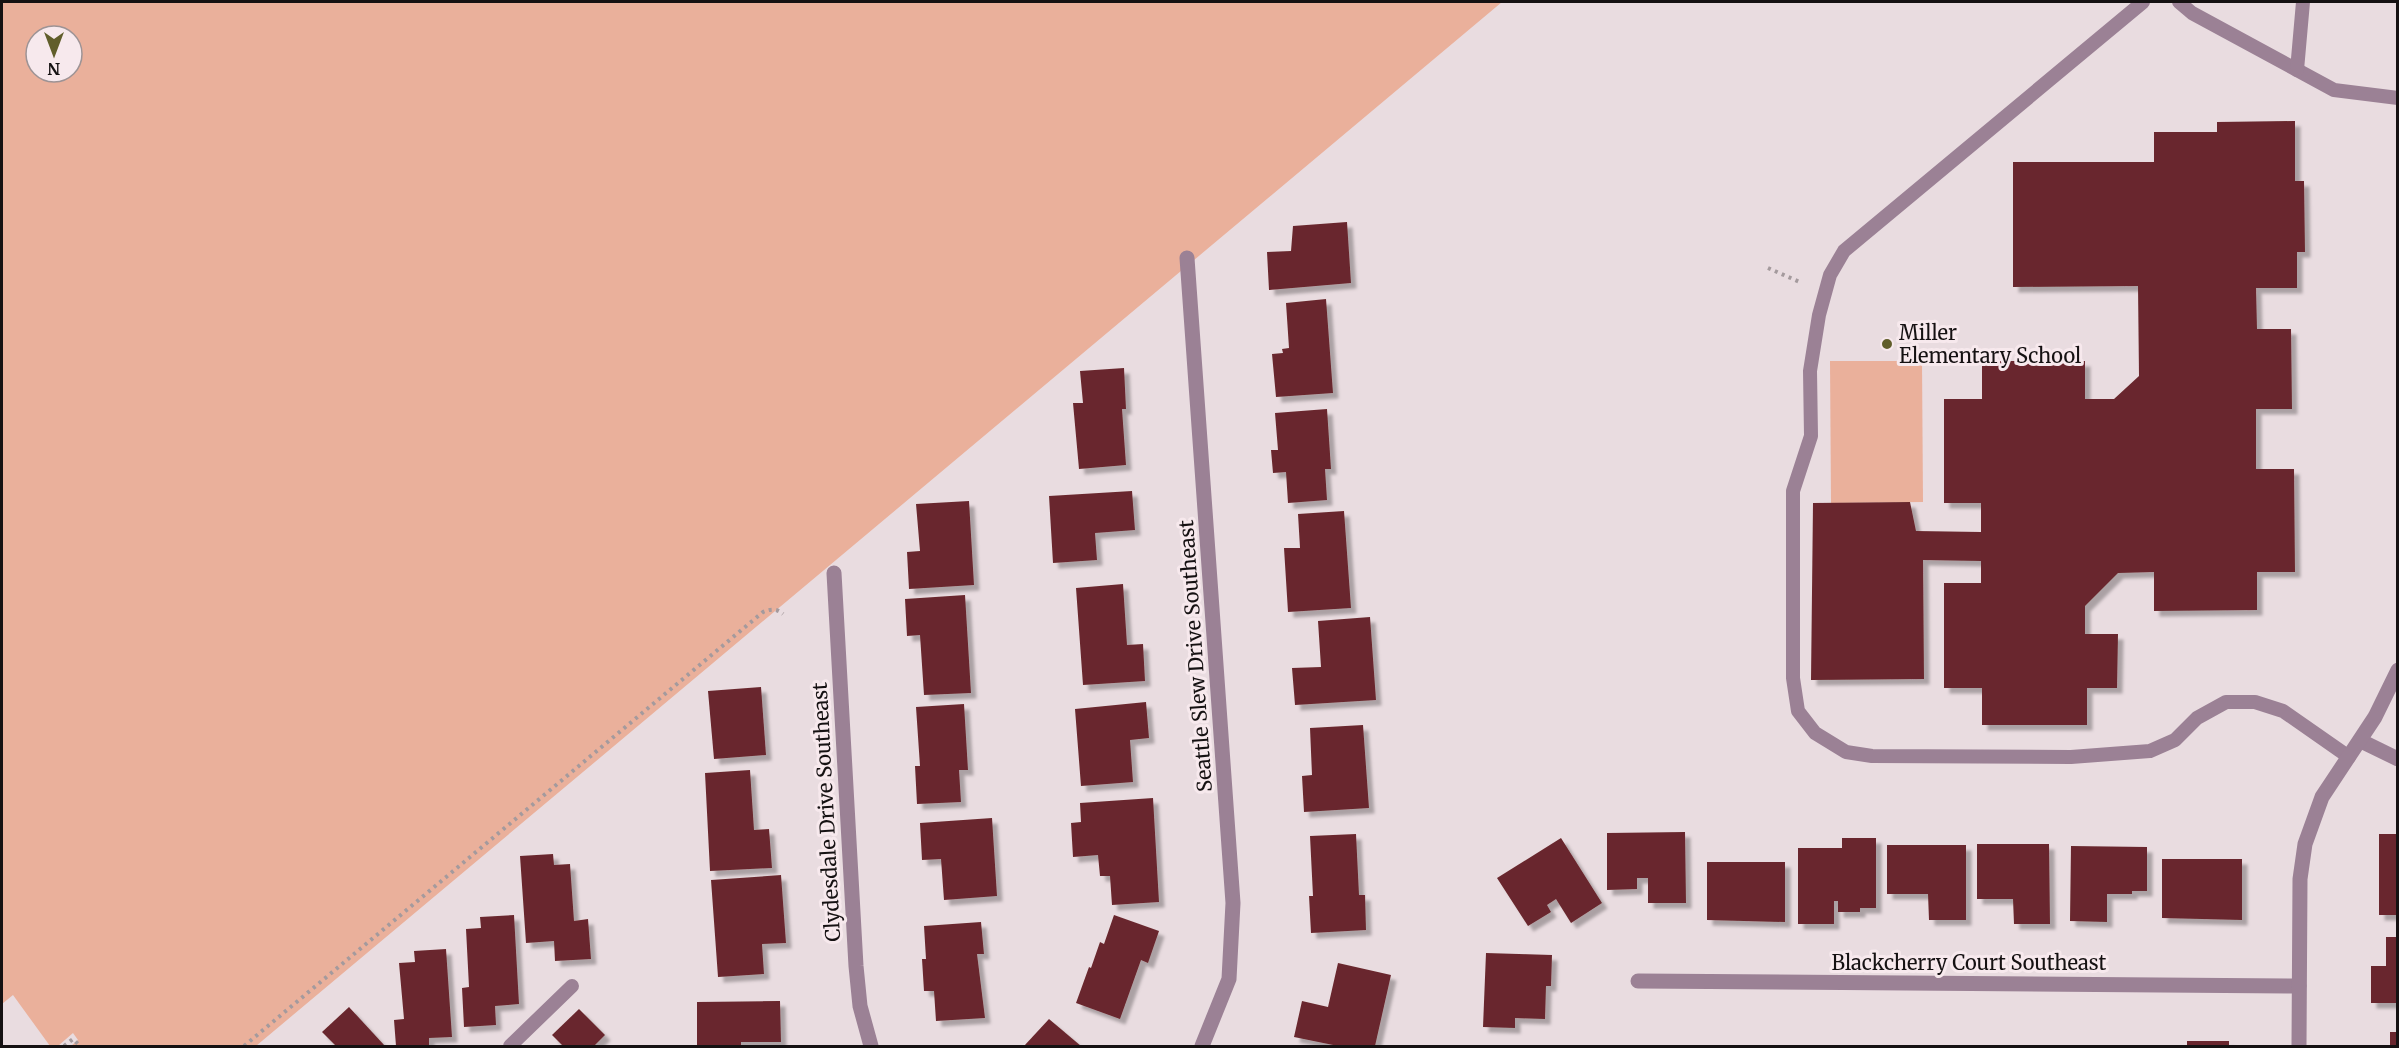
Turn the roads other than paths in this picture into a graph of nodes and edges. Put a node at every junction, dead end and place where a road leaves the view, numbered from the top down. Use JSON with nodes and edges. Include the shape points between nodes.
{"nodes":[{"id":1,"x":2143,"y":2,"type":"edge"},
{"id":2,"x":2179,"y":2,"type":"edge"},
{"id":3,"x":2303,"y":2,"type":"edge"},
{"id":4,"x":2296,"y":70,"type":"junction"},
{"id":5,"x":2397,"y":98,"type":"edge"},
{"id":6,"x":1187,"y":258,"type":"dead end"},
{"id":7,"x":834,"y":573,"type":"dead end"},
{"id":8,"x":2397,"y":669,"type":"edge"},
{"id":9,"x":2361,"y":741,"type":"junction"},
{"id":10,"x":2349,"y":757,"type":"junction"},
{"id":11,"x":2397,"y":759,"type":"edge"},
{"id":12,"x":1638,"y":981,"type":"dead end"},
{"id":13,"x":572,"y":986,"type":"dead end"},
{"id":14,"x":2299,"y":986,"type":"junction"},
{"id":15,"x":510,"y":1047,"type":"edge"},
{"id":16,"x":871,"y":1047,"type":"edge"},
{"id":17,"x":1202,"y":1047,"type":"edge"},
{"id":18,"x":2299,"y":1047,"type":"edge"}],
"edges":[{"from":1,"to":10,"type":"lane","via":[[1844,251],[1830,275],[1810,371],[1811,436],[1793,491],[1793,678],[1798,711],[1815,733],[1846,752],[1872,756],[2071,757],[2150,751],[2175,740],[2197,718],[2226,702],[2255,702],[2283,711]]},
{"from":2,"to":4,"type":"lane"},
{"from":3,"to":4,"type":"lane"},
{"from":4,"to":5,"type":"lane","via":[[2334,90]]},
{"from":6,"to":17,"type":"street","name":"Seattle Slew Drive Southeast","via":[[1233,903],[1229,979]]},
{"from":7,"to":16,"type":"street","name":"Clydesdale Drive Southeast","via":[[856,966],[860,1006]]},
{"from":8,"to":9,"type":"street"},
{"from":9,"to":10,"type":"street"},
{"from":9,"to":11,"type":"street"},
{"from":10,"to":14,"type":"street","via":[[2322,797],[2305,844],[2300,879]]},
{"from":12,"to":14,"type":"street","name":"Blackcherry Court Southeast"},
{"from":13,"to":15,"type":"lane"},
{"from":14,"to":18,"type":"street"}]}
